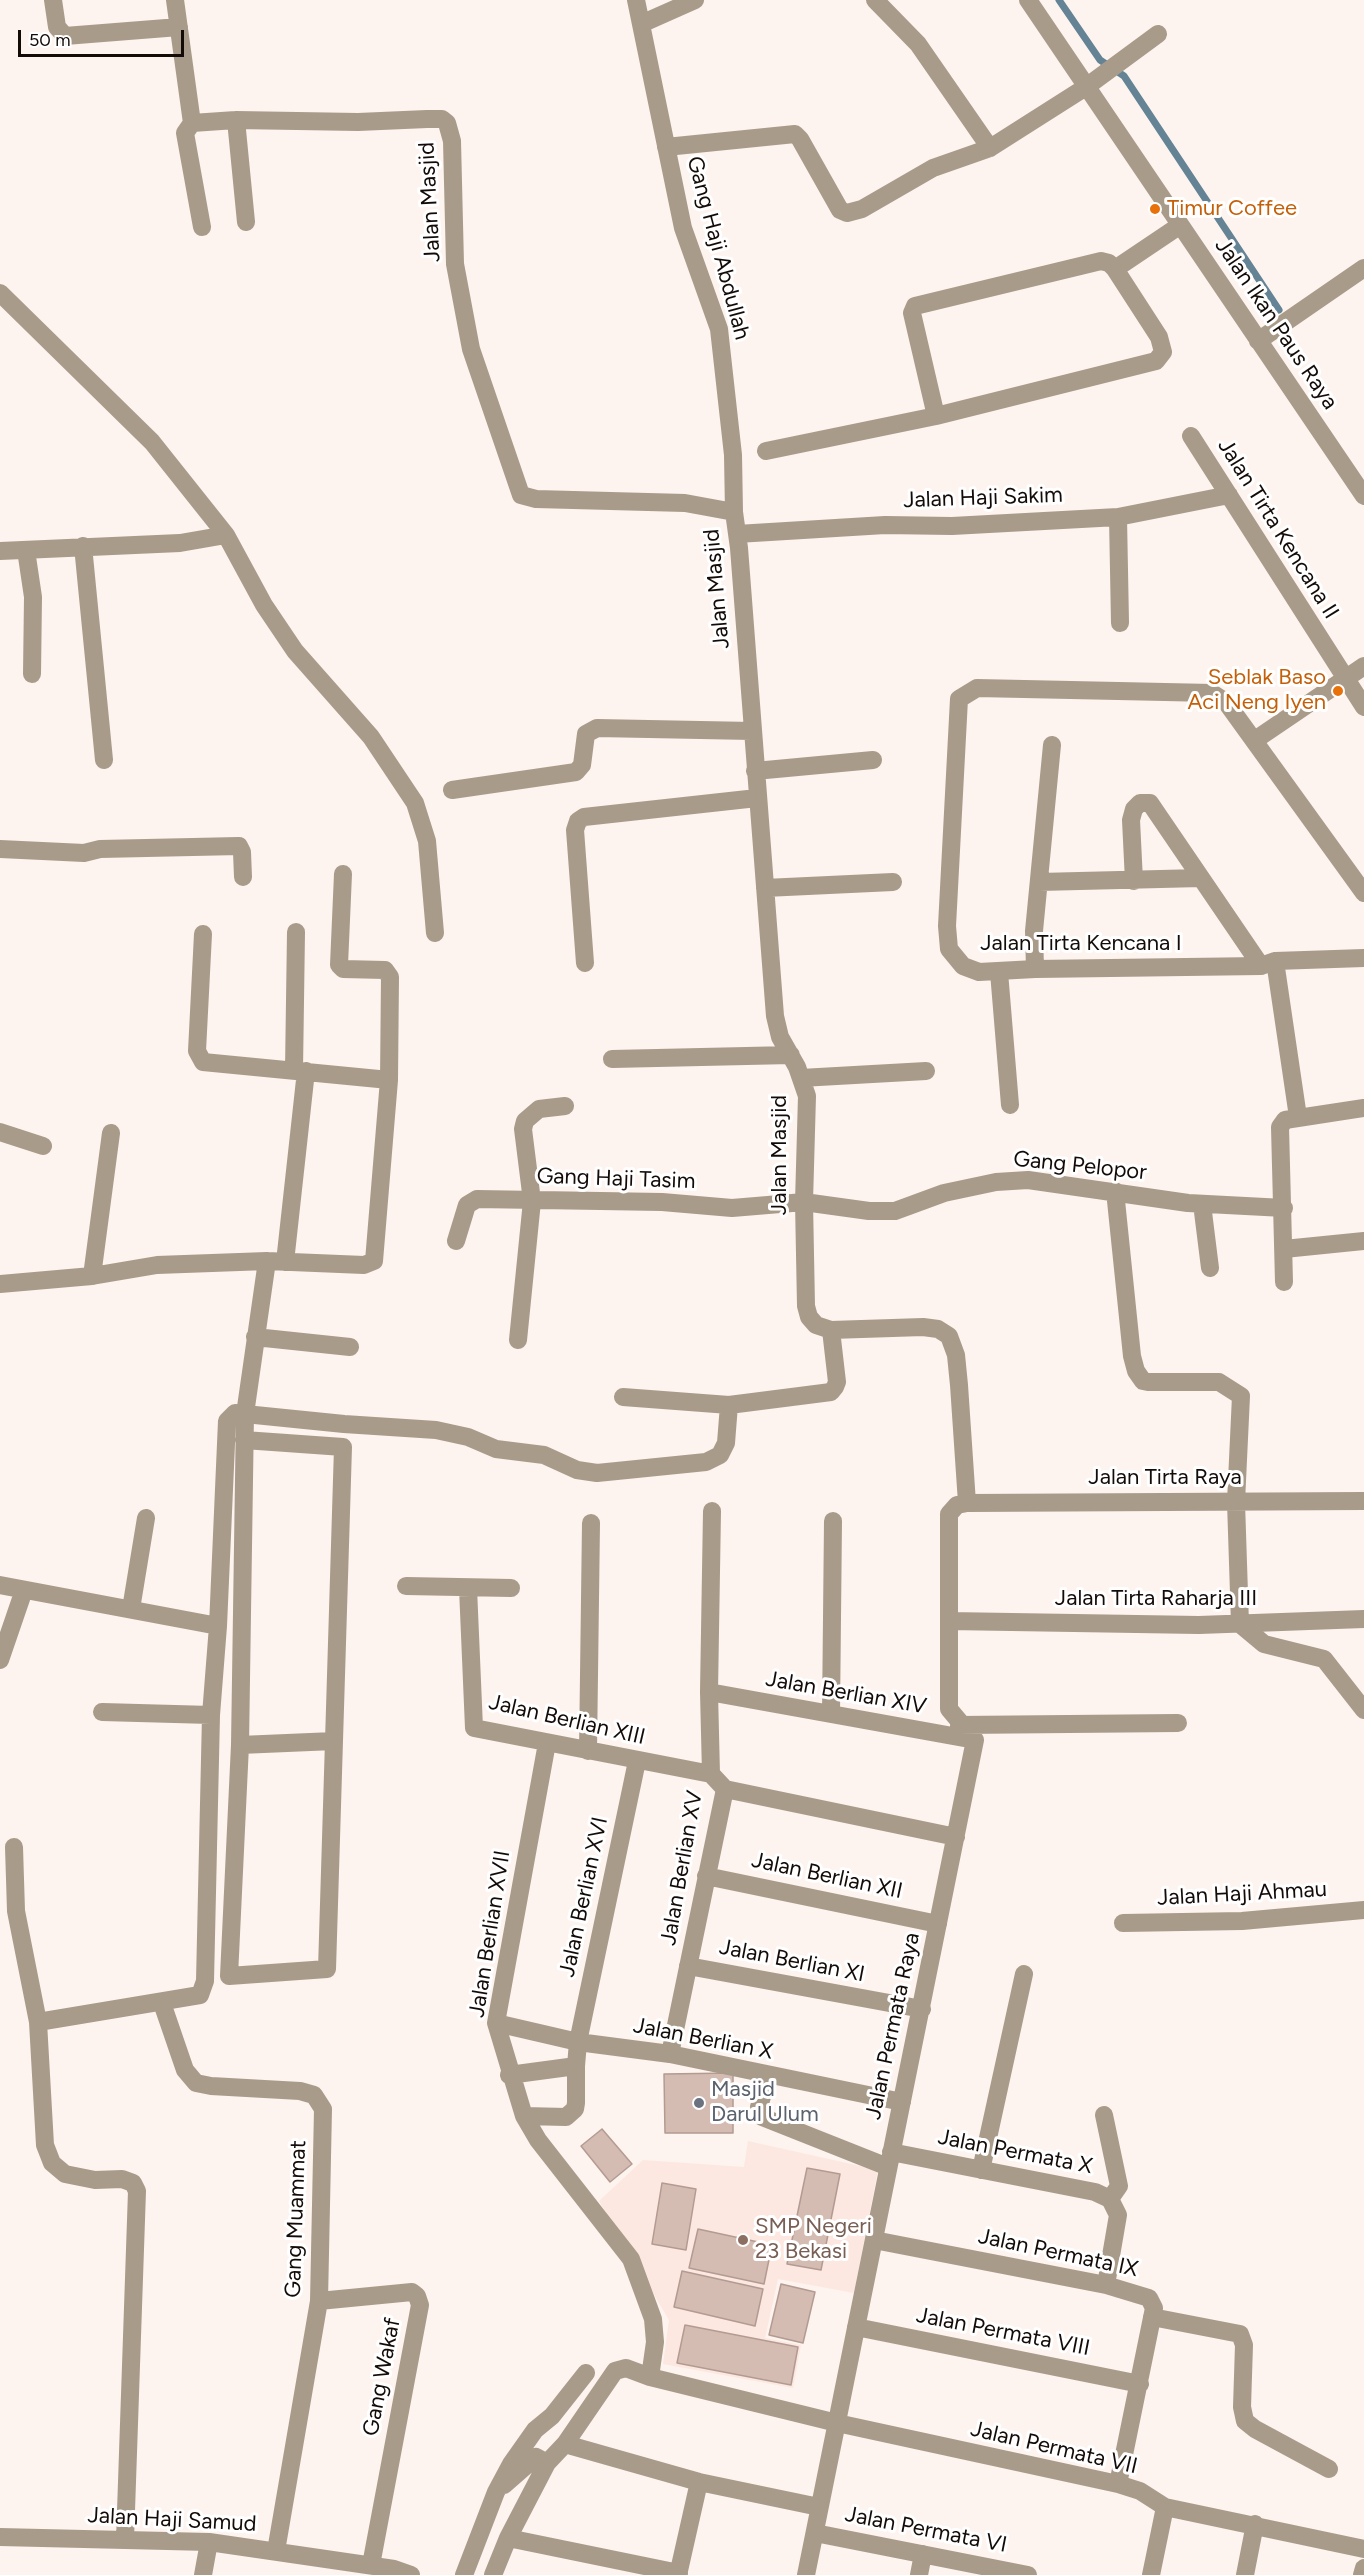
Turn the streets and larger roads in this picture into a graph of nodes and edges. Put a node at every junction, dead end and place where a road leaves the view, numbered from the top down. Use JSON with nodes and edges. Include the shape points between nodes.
{"nodes":[{"id":1,"x":53,"y":0,"type":"edge"},
{"id":2,"x":175,"y":0,"type":"edge"},
{"id":3,"x":636,"y":0,"type":"edge"},
{"id":4,"x":695,"y":0,"type":"edge"},
{"id":5,"x":875,"y":0,"type":"edge"},
{"id":6,"x":1028,"y":0,"type":"edge"},
{"id":7,"x":641,"y":24,"type":"junction"},
{"id":8,"x":179,"y":27,"type":"junction"},
{"id":9,"x":1158,"y":34,"type":"dead end"},
{"id":10,"x":1093,"y":82,"type":"junction"},
{"id":11,"x":236,"y":120,"type":"junction"},
{"id":12,"x":192,"y":123,"type":"junction"},
{"id":13,"x":666,"y":147,"type":"junction"},
{"id":14,"x":990,"y":148,"type":"junction"},
{"id":15,"x":246,"y":222,"type":"dead end"},
{"id":16,"x":1179,"y":225,"type":"junction"},
{"id":17,"x":202,"y":227,"type":"dead end"},
{"id":18,"x":1115,"y":268,"type":"junction"},
{"id":19,"x":1361,"y":276,"type":"edge"},
{"id":20,"x":0,"y":293,"type":"edge"},
{"id":21,"x":1258,"y":341,"type":"junction"},
{"id":22,"x":936,"y":416,"type":"junction"},
{"id":23,"x":1191,"y":436,"type":"dead end"},
{"id":24,"x":766,"y":451,"type":"dead end"},
{"id":25,"x":1229,"y":495,"type":"junction"},
{"id":26,"x":1364,"y":496,"type":"edge"},
{"id":27,"x":734,"y":512,"type":"junction"},
{"id":28,"x":1118,"y":517,"type":"junction"},
{"id":29,"x":737,"y":534,"type":"junction"},
{"id":30,"x":226,"y":535,"type":"junction"},
{"id":31,"x":83,"y":546,"type":"junction"},
{"id":32,"x":26,"y":550,"type":"junction"},
{"id":33,"x":0,"y":551,"type":"edge"},
{"id":34,"x":1120,"y":623,"type":"dead end"},
{"id":35,"x":1364,"y":666,"type":"edge"},
{"id":36,"x":32,"y":674,"type":"dead end"},
{"id":37,"x":1344,"y":679,"type":"junction"},
{"id":38,"x":1364,"y":707,"type":"edge"},
{"id":39,"x":752,"y":731,"type":"junction"},
{"id":40,"x":1255,"y":740,"type":"junction"},
{"id":41,"x":1052,"y":745,"type":"dead end"},
{"id":42,"x":104,"y":760,"type":"dead end"},
{"id":43,"x":873,"y":760,"type":"dead end"},
{"id":44,"x":755,"y":771,"type":"junction"},
{"id":45,"x":452,"y":790,"type":"dead end"},
{"id":46,"x":757,"y":798,"type":"junction"},
{"id":47,"x":0,"y":849,"type":"edge"},
{"id":48,"x":343,"y":874,"type":"dead end"},
{"id":49,"x":243,"y":878,"type":"dead end"},
{"id":50,"x":1202,"y":878,"type":"junction"},
{"id":51,"x":1134,"y":881,"type":"junction"},
{"id":52,"x":893,"y":882,"type":"dead end"},
{"id":53,"x":1039,"y":882,"type":"junction"},
{"id":54,"x":765,"y":888,"type":"junction"},
{"id":55,"x":1364,"y":893,"type":"edge"},
{"id":56,"x":296,"y":932,"type":"dead end"},
{"id":57,"x":435,"y":933,"type":"dead end"},
{"id":58,"x":203,"y":934,"type":"dead end"},
{"id":59,"x":1364,"y":958,"type":"edge"},
{"id":60,"x":585,"y":963,"type":"dead end"},
{"id":61,"x":1268,"y":964,"type":"junction"},
{"id":62,"x":1035,"y":969,"type":"junction"},
{"id":63,"x":999,"y":972,"type":"junction"},
{"id":64,"x":791,"y":1055,"type":"junction"},
{"id":65,"x":612,"y":1059,"type":"dead end"},
{"id":66,"x":300,"y":1071,"type":"junction"},
{"id":67,"x":926,"y":1071,"type":"dead end"},
{"id":68,"x":801,"y":1078,"type":"junction"},
{"id":69,"x":389,"y":1080,"type":"junction"},
{"id":70,"x":566,"y":1106,"type":"dead end"},
{"id":71,"x":1010,"y":1106,"type":"dead end"},
{"id":72,"x":1364,"y":1108,"type":"edge"},
{"id":73,"x":1298,"y":1117,"type":"junction"},
{"id":74,"x":0,"y":1132,"type":"edge"},
{"id":75,"x":111,"y":1133,"type":"dead end"},
{"id":76,"x":43,"y":1146,"type":"dead end"},
{"id":77,"x":1115,"y":1191,"type":"junction"},
{"id":78,"x":532,"y":1201,"type":"junction"},
{"id":79,"x":804,"y":1202,"type":"junction"},
{"id":80,"x":1202,"y":1204,"type":"junction"},
{"id":81,"x":1284,"y":1208,"type":"junction"},
{"id":82,"x":456,"y":1241,"type":"dead end"},
{"id":83,"x":1364,"y":1241,"type":"edge"},
{"id":84,"x":1284,"y":1249,"type":"junction"},
{"id":85,"x":276,"y":1261,"type":"junction"},
{"id":86,"x":1210,"y":1268,"type":"dead end"},
{"id":87,"x":92,"y":1276,"type":"junction"},
{"id":88,"x":1284,"y":1282,"type":"dead end"},
{"id":89,"x":0,"y":1284,"type":"edge"},
{"id":90,"x":831,"y":1330,"type":"junction"},
{"id":91,"x":255,"y":1337,"type":"junction"},
{"id":92,"x":518,"y":1340,"type":"dead end"},
{"id":93,"x":350,"y":1347,"type":"dead end"},
{"id":94,"x":623,"y":1397,"type":"dead end"},
{"id":95,"x":729,"y":1405,"type":"junction"},
{"id":96,"x":244,"y":1413,"type":"junction"},
{"id":97,"x":244,"y":1440,"type":"junction"},
{"id":98,"x":1364,"y":1501,"type":"edge"},
{"id":99,"x":1236,"y":1502,"type":"junction"},
{"id":100,"x":966,"y":1503,"type":"junction"},
{"id":101,"x":712,"y":1511,"type":"dead end"},
{"id":102,"x":146,"y":1518,"type":"dead end"},
{"id":103,"x":833,"y":1521,"type":"dead end"},
{"id":104,"x":591,"y":1523,"type":"dead end"},
{"id":105,"x":0,"y":1585,"type":"edge"},
{"id":106,"x":406,"y":1586,"type":"dead end"},
{"id":107,"x":468,"y":1588,"type":"junction"},
{"id":108,"x":511,"y":1588,"type":"dead end"},
{"id":109,"x":24,"y":1590,"type":"junction"},
{"id":110,"x":131,"y":1609,"type":"junction"},
{"id":111,"x":1364,"y":1619,"type":"edge"},
{"id":112,"x":949,"y":1621,"type":"junction"},
{"id":113,"x":1240,"y":1624,"type":"junction"},
{"id":114,"x":218,"y":1626,"type":"junction"},
{"id":115,"x":0,"y":1660,"type":"edge"},
{"id":116,"x":709,"y":1692,"type":"junction"},
{"id":117,"x":1364,"y":1710,"type":"edge"},
{"id":118,"x":102,"y":1712,"type":"dead end"},
{"id":119,"x":831,"y":1714,"type":"junction"},
{"id":120,"x":211,"y":1715,"type":"junction"},
{"id":121,"x":1178,"y":1723,"type":"dead end"},
{"id":122,"x":959,"y":1725,"type":"junction"},
{"id":123,"x":975,"y":1740,"type":"junction"},
{"id":124,"x":334,"y":1741,"type":"junction"},
{"id":125,"x":547,"y":1743,"type":"junction"},
{"id":126,"x":240,"y":1744,"type":"junction"},
{"id":127,"x":588,"y":1751,"type":"junction"},
{"id":128,"x":637,"y":1761,"type":"junction"},
{"id":129,"x":711,"y":1774,"type":"junction"},
{"id":130,"x":725,"y":1789,"type":"junction"},
{"id":131,"x":956,"y":1837,"type":"junction"},
{"id":132,"x":14,"y":1847,"type":"dead end"},
{"id":133,"x":706,"y":1876,"type":"junction"},
{"id":134,"x":1364,"y":1910,"type":"edge"},
{"id":135,"x":8,"y":1911,"type":"edge"},
{"id":136,"x":1123,"y":1923,"type":"dead end"},
{"id":137,"x":938,"y":1924,"type":"junction"},
{"id":138,"x":688,"y":1966,"type":"junction"},
{"id":139,"x":1024,"y":1974,"type":"dead end"},
{"id":140,"x":162,"y":2002,"type":"junction"},
{"id":141,"x":922,"y":2010,"type":"junction"},
{"id":142,"x":38,"y":2022,"type":"junction"},
{"id":143,"x":496,"y":2023,"type":"junction"},
{"id":144,"x":578,"y":2042,"type":"junction"},
{"id":145,"x":670,"y":2054,"type":"junction"},
{"id":146,"x":576,"y":2066,"type":"junction"},
{"id":147,"x":509,"y":2075,"type":"junction"},
{"id":148,"x":768,"y":2076,"type":"junction"},
{"id":149,"x":902,"y":2102,"type":"junction"},
{"id":150,"x":1104,"y":2115,"type":"dead end"},
{"id":151,"x":524,"y":2116,"type":"junction"},
{"id":152,"x":890,"y":2160,"type":"junction"},
{"id":153,"x":981,"y":2170,"type":"junction"},
{"id":154,"x":1110,"y":2199,"type":"junction"},
{"id":155,"x":874,"y":2240,"type":"junction"},
{"id":156,"x":1106,"y":2285,"type":"junction"},
{"id":157,"x":319,"y":2301,"type":"junction"},
{"id":158,"x":1152,"y":2317,"type":"junction"},
{"id":159,"x":856,"y":2328,"type":"junction"},
{"id":160,"x":586,"y":2373,"type":"dead end"},
{"id":161,"x":650,"y":2377,"type":"junction"},
{"id":162,"x":1140,"y":2384,"type":"junction"},
{"id":163,"x":837,"y":2423,"type":"junction"},
{"id":164,"x":565,"y":2444,"type":"junction"},
{"id":165,"x":547,"y":2463,"type":"junction"},
{"id":166,"x":1329,"y":2469,"type":"dead end"},
{"id":167,"x":699,"y":2481,"type":"junction"},
{"id":168,"x":1118,"y":2484,"type":"junction"},
{"id":169,"x":496,"y":2492,"type":"junction"},
{"id":170,"x":819,"y":2507,"type":"junction"},
{"id":171,"x":1165,"y":2507,"type":"junction"},
{"id":172,"x":1255,"y":2524,"type":"junction"},
{"id":173,"x":815,"y":2532,"type":"junction"},
{"id":174,"x":0,"y":2537,"type":"edge"},
{"id":175,"x":508,"y":2538,"type":"junction"},
{"id":176,"x":125,"y":2540,"type":"junction"},
{"id":177,"x":209,"y":2542,"type":"junction"},
{"id":178,"x":1364,"y":2549,"type":"edge"},
{"id":179,"x":276,"y":2551,"type":"junction"},
{"id":180,"x":923,"y":2554,"type":"junction"},
{"id":181,"x":371,"y":2565,"type":"junction"},
{"id":182,"x":1364,"y":2568,"type":"edge"},
{"id":183,"x":678,"y":2574,"type":"edge"},
{"id":184,"x":203,"y":2575,"type":"edge"},
{"id":185,"x":411,"y":2575,"type":"edge"},
{"id":186,"x":464,"y":2575,"type":"edge"},
{"id":187,"x":493,"y":2575,"type":"edge"},
{"id":188,"x":806,"y":2575,"type":"edge"},
{"id":189,"x":919,"y":2575,"type":"edge"},
{"id":190,"x":1028,"y":2575,"type":"edge"},
{"id":191,"x":1151,"y":2575,"type":"edge"},
{"id":192,"x":1245,"y":2575,"type":"edge"},
{"id":193,"x":1362,"y":2575,"type":"edge"}],
"edges":[{"from":1,"to":8,"type":"street","via":[[57,27],[65,36]]},
{"from":2,"to":8,"type":"street"},
{"from":3,"to":7,"type":"street","name":"Gang Haji Abdullah"},
{"from":4,"to":7,"type":"street"},
{"from":5,"to":14,"type":"street","via":[[918,44]]},
{"from":6,"to":10,"type":"street","name":"Jalan Ikan Paus Raya"},
{"from":7,"to":13,"type":"street","name":"Gang Haji Abdullah"},
{"from":8,"to":12,"type":"street"},
{"from":9,"to":10,"type":"street"},
{"from":10,"to":14,"type":"street"},
{"from":10,"to":16,"type":"street","name":"Jalan Ikan Paus Raya"},
{"from":11,"to":12,"type":"street","name":"Jalan Masjid"},
{"from":11,"to":15,"type":"street"},
{"from":11,"to":27,"type":"street","name":"Jalan Masjid","via":[[427,119],[447,123],[452,141],[455,264],[471,349],[521,495],[536,499],[685,503]]},
{"from":12,"to":17,"type":"street","via":[[185,133]]},
{"from":13,"to":14,"type":"street","via":[[795,134],[840,210],[847,213],[862,209],[933,168]]},
{"from":13,"to":27,"type":"street","name":"Gang Haji Abdullah","via":[[684,228],[718,329],[733,455]]},
{"from":16,"to":18,"type":"street"},
{"from":16,"to":21,"type":"street","name":"Jalan Ikan Paus Raya"},
{"from":18,"to":22,"type":"street","via":[[1101,261],[915,306],[912,313]]},
{"from":18,"to":22,"type":"street","via":[[1159,337],[1163,352],[1156,361]]},
{"from":19,"to":21,"type":"street"},
{"from":20,"to":30,"type":"street","via":[[152,442]]},
{"from":21,"to":26,"type":"street","name":"Jalan Ikan Paus Raya"},
{"from":22,"to":24,"type":"street"},
{"from":23,"to":25,"type":"street","name":"Jalan Tirta Kencana II"},
{"from":25,"to":28,"type":"street","name":"Jalan Haji Sakim"},
{"from":25,"to":37,"type":"street","name":"Jalan Tirta Kencana II"},
{"from":27,"to":29,"type":"street","name":"Jalan Masjid"},
{"from":28,"to":29,"type":"street","name":"Jalan Haji Sakim"},
{"from":28,"to":34,"type":"street"},
{"from":29,"to":39,"type":"street","name":"Jalan Masjid"},
{"from":30,"to":31,"type":"street","via":[[180,543]]},
{"from":30,"to":57,"type":"street","via":[[264,605],[295,651],[371,737],[415,803],[427,842]]},
{"from":31,"to":32,"type":"street"},
{"from":31,"to":42,"type":"street"},
{"from":32,"to":33,"type":"street"},
{"from":32,"to":36,"type":"street","via":[[33,597]]},
{"from":35,"to":37,"type":"street"},
{"from":37,"to":38,"type":"street","name":"Jalan Tirta Kencana II"},
{"from":37,"to":40,"type":"street"},
{"from":39,"to":44,"type":"street","name":"Jalan Masjid"},
{"from":39,"to":45,"type":"street","via":[[597,728],[586,734],[582,765],[576,772]]},
{"from":40,"to":55,"type":"street"},
{"from":40,"to":63,"type":"street","name":"Jalan Tirta Kencana I","via":[[1226,702],[1212,693],[977,688],[959,699],[947,937],[954,957],[963,966],[979,972]]},
{"from":41,"to":53,"type":"street"},
{"from":43,"to":44,"type":"street"},
{"from":44,"to":46,"type":"street","name":"Jalan Masjid"},
{"from":46,"to":54,"type":"street","name":"Jalan Masjid"},
{"from":46,"to":60,"type":"street","via":[[578,821],[575,830]]},
{"from":47,"to":49,"type":"street","via":[[84,853],[100,849],[239,846]]},
{"from":48,"to":69,"type":"street","via":[[339,965],[343,969],[385,970],[390,977]]},
{"from":50,"to":51,"type":"street"},
{"from":50,"to":51,"type":"street","via":[[1150,803],[1140,803],[1131,820]]},
{"from":50,"to":61,"type":"street"},
{"from":51,"to":53,"type":"street"},
{"from":52,"to":54,"type":"street"},
{"from":53,"to":62,"type":"street"},
{"from":54,"to":64,"type":"street","name":"Jalan Masjid","via":[[777,1027]]},
{"from":56,"to":66,"type":"street"},
{"from":58,"to":66,"type":"street","via":[[199,1057],[203,1062]]},
{"from":59,"to":61,"type":"street","name":"Jalan Tirta Kencana I"},
{"from":61,"to":62,"type":"street","name":"Jalan Tirta Kencana I"},
{"from":61,"to":73,"type":"street"},
{"from":62,"to":63,"type":"street","name":"Jalan Tirta Kencana I"},
{"from":63,"to":71,"type":"street"},
{"from":64,"to":65,"type":"street"},
{"from":64,"to":68,"type":"street","name":"Jalan Masjid"},
{"from":66,"to":69,"type":"street"},
{"from":66,"to":85,"type":"street"},
{"from":67,"to":68,"type":"street"},
{"from":68,"to":79,"type":"street","name":"Jalan Masjid","via":[[807,1096]]},
{"from":69,"to":85,"type":"street","via":[[374,1261],[364,1266]]},
{"from":70,"to":78,"type":"street","via":[[539,1109],[525,1121]]},
{"from":72,"to":73,"type":"street"},
{"from":73,"to":81,"type":"street","via":[[1285,1120],[1280,1127]]},
{"from":74,"to":76,"type":"street"},
{"from":75,"to":87,"type":"street"},
{"from":77,"to":79,"type":"street","name":"Gang Pelopor","via":[[1029,1180],[996,1182],[944,1193],[894,1211]]},
{"from":77,"to":80,"type":"street","name":"Gang Pelopor"},
{"from":77,"to":99,"type":"street","via":[[1136,1371],[1148,1382],[1219,1382],[1241,1396]]},
{"from":78,"to":79,"type":"street","name":"Gang Haji Tasim","via":[[662,1202],[732,1208]]},
{"from":78,"to":82,"type":"street","name":"Gang Haji Tasim","via":[[472,1200]]},
{"from":78,"to":92,"type":"street"},
{"from":79,"to":90,"type":"street","name":"Jalan Masjid","via":[[806,1306],[816,1325]]},
{"from":80,"to":81,"type":"street","name":"Gang Pelopor"},
{"from":80,"to":86,"type":"street"},
{"from":81,"to":84,"type":"street"},
{"from":83,"to":84,"type":"street"},
{"from":84,"to":88,"type":"street"},
{"from":85,"to":87,"type":"street","via":[[156,1265]]},
{"from":85,"to":91,"type":"street"},
{"from":87,"to":89,"type":"street"},
{"from":90,"to":95,"type":"street","via":[[837,1382],[831,1392]]},
{"from":90,"to":100,"type":"street","via":[[923,1327],[938,1329],[949,1336],[959,1384]]},
{"from":91,"to":93,"type":"street"},
{"from":91,"to":96,"type":"street"},
{"from":94,"to":95,"type":"street"},
{"from":95,"to":96,"type":"street","via":[[726,1443],[720,1455],[706,1462],[597,1473],[577,1470],[544,1455],[496,1449],[436,1430]]},
{"from":96,"to":97,"type":"street"},
{"from":96,"to":114,"type":"street","via":[[235,1413],[227,1421]]},
{"from":97,"to":124,"type":"street","via":[[343,1446]]},
{"from":97,"to":126,"type":"street"},
{"from":98,"to":99,"type":"street","name":"Jalan Tirta Raya"},
{"from":99,"to":100,"type":"street","name":"Jalan Tirta Raya"},
{"from":99,"to":113,"type":"street"},
{"from":100,"to":112,"type":"street","via":[[957,1504],[950,1514]]},
{"from":101,"to":116,"type":"street","name":"Jalan Berlian XV"},
{"from":102,"to":110,"type":"street"},
{"from":103,"to":119,"type":"street"},
{"from":104,"to":127,"type":"street"},
{"from":105,"to":109,"type":"street"},
{"from":106,"to":107,"type":"street"},
{"from":107,"to":108,"type":"street"},
{"from":107,"to":125,"type":"street","name":"Jalan Berlian XIII","via":[[474,1728]]},
{"from":109,"to":110,"type":"street"},
{"from":109,"to":115,"type":"street"},
{"from":110,"to":114,"type":"street"},
{"from":111,"to":113,"type":"street","name":"Jalan Tirta Raharja III"},
{"from":112,"to":113,"type":"street","name":"Jalan Tirta Raharja III"},
{"from":112,"to":122,"type":"street","via":[[949,1709]]},
{"from":113,"to":117,"type":"street","via":[[1264,1644],[1324,1659]]},
{"from":114,"to":120,"type":"street"},
{"from":116,"to":119,"type":"street","name":"Jalan Berlian XIV"},
{"from":116,"to":129,"type":"street","name":"Jalan Berlian XV"},
{"from":118,"to":120,"type":"street"},
{"from":119,"to":123,"type":"street","name":"Jalan Berlian XIV"},
{"from":120,"to":140,"type":"street","via":[[205,1982],[200,1995]]},
{"from":121,"to":122,"type":"street"},
{"from":122,"to":123,"type":"street"},
{"from":123,"to":131,"type":"street","name":"Jalan Permata Raya"},
{"from":124,"to":126,"type":"street"},
{"from":124,"to":126,"type":"street","via":[[327,1969],[229,1976]]},
{"from":125,"to":127,"type":"street","name":"Jalan Berlian XIII"},
{"from":125,"to":143,"type":"street","name":"Jalan Berlian XVII"},
{"from":127,"to":128,"type":"street","name":"Jalan Berlian XIII"},
{"from":128,"to":129,"type":"street","name":"Jalan Berlian XIII"},
{"from":128,"to":144,"type":"street","name":"Jalan Berlian XVI"},
{"from":129,"to":130,"type":"street","name":"Jalan Berlian XV"},
{"from":130,"to":131,"type":"street"},
{"from":130,"to":133,"type":"street","name":"Jalan Berlian XV"},
{"from":131,"to":137,"type":"street","name":"Jalan Permata Raya"},
{"from":132,"to":135,"type":"street"},
{"from":133,"to":137,"type":"street","name":"Jalan Berlian XII"},
{"from":133,"to":138,"type":"street","name":"Jalan Berlian XV"},
{"from":134,"to":136,"type":"street","name":"Jalan Haji Ahmau","via":[[1242,1921]]},
{"from":135,"to":142,"type":"street"},
{"from":137,"to":141,"type":"street","name":"Jalan Permata Raya"},
{"from":138,"to":141,"type":"street","name":"Jalan Berlian XI"},
{"from":138,"to":145,"type":"street","name":"Jalan Berlian XV"},
{"from":139,"to":153,"type":"street"},
{"from":140,"to":142,"type":"street"},
{"from":140,"to":157,"type":"street","name":"Gang Muammat","via":[[185,2070],[196,2083],[300,2091],[314,2095],[323,2109]]},
{"from":141,"to":149,"type":"street","name":"Jalan Permata Raya"},
{"from":142,"to":176,"type":"street","via":[[45,2145],[52,2163],[65,2174],[133,2182],[137,2191]]},
{"from":143,"to":144,"type":"street","name":"Jalan Berlian X"},
{"from":143,"to":147,"type":"street","name":"Jalan Berlian XVII"},
{"from":144,"to":145,"type":"street","name":"Jalan Berlian X"},
{"from":144,"to":146,"type":"street","name":"Jalan Berlian XVI"},
{"from":145,"to":148,"type":"street","name":"Jalan Berlian X"},
{"from":146,"to":147,"type":"street"},
{"from":146,"to":151,"type":"street","name":"Jalan Berlian XVI","via":[[576,2103],[566,2117]]},
{"from":147,"to":151,"type":"street","name":"Jalan Berlian XVII"},
{"from":148,"to":149,"type":"street","name":"Jalan Berlian X"},
{"from":148,"to":152,"type":"street","name":"Jalan Permata X","via":[[759,2107],[762,2117]]},
{"from":149,"to":152,"type":"street","name":"Jalan Permata Raya"},
{"from":150,"to":154,"type":"street","via":[[1119,2186]]},
{"from":151,"to":161,"type":"street","name":"Jalan Berlian XVII","via":[[538,2140],[631,2259],[652,2319],[655,2342]]},
{"from":152,"to":153,"type":"street","name":"Jalan Permata X"},
{"from":152,"to":155,"type":"street","name":"Jalan Permata Raya"},
{"from":153,"to":154,"type":"street","name":"Jalan Permata X","via":[[1095,2192]]},
{"from":154,"to":156,"type":"street","name":"Jalan Permata X","via":[[1118,2215]]},
{"from":155,"to":156,"type":"street","name":"Jalan Permata IX"},
{"from":155,"to":159,"type":"street","name":"Jalan Permata Raya"},
{"from":156,"to":158,"type":"street","name":"Jalan Permata IX","via":[[1149,2298],[1153,2302]]},
{"from":157,"to":179,"type":"street","name":"Gang Muammat"},
{"from":157,"to":181,"type":"street","name":"Gang Wakaf","via":[[412,2292],[420,2305]]},
{"from":158,"to":162,"type":"street"},
{"from":158,"to":166,"type":"street","via":[[1240,2334],[1244,2345],[1245,2421]]},
{"from":159,"to":162,"type":"street","name":"Jalan Permata VIII"},
{"from":159,"to":163,"type":"street","name":"Jalan Permata Raya"},
{"from":160,"to":169,"type":"street","via":[[552,2416],[535,2430]]},
{"from":161,"to":163,"type":"street","name":"Jalan Permata VII"},
{"from":161,"to":164,"type":"street","name":"Jalan Permata VII","via":[[626,2368],[615,2371]]},
{"from":162,"to":168,"type":"street"},
{"from":163,"to":168,"type":"street","name":"Jalan Permata VII"},
{"from":163,"to":170,"type":"street","name":"Jalan Permata Raya"},
{"from":164,"to":165,"type":"street","name":"Jalan Permata VII"},
{"from":164,"to":167,"type":"street"},
{"from":165,"to":169,"type":"street","via":[[536,2457]]},
{"from":165,"to":175,"type":"street","name":"Jalan Permata VII"},
{"from":167,"to":170,"type":"street"},
{"from":167,"to":183,"type":"street"},
{"from":168,"to":171,"type":"street","name":"Jalan Permata VII"},
{"from":169,"to":186,"type":"street"},
{"from":170,"to":173,"type":"street","name":"Jalan Permata Raya"},
{"from":171,"to":172,"type":"street","name":"Jalan Permata VII"},
{"from":171,"to":191,"type":"street"},
{"from":172,"to":178,"type":"street","name":"Jalan Permata VII"},
{"from":172,"to":192,"type":"street"},
{"from":173,"to":180,"type":"street","name":"Jalan Permata VI"},
{"from":173,"to":188,"type":"street","name":"Jalan Permata Raya"},
{"from":174,"to":176,"type":"street","name":"Jalan Haji Samud"},
{"from":175,"to":183,"type":"street"},
{"from":175,"to":187,"type":"street","name":"Jalan Permata VII"},
{"from":176,"to":177,"type":"street","name":"Jalan Haji Samud"},
{"from":177,"to":179,"type":"street","name":"Jalan Haji Samud"},
{"from":177,"to":184,"type":"street"},
{"from":179,"to":181,"type":"street","name":"Jalan Haji Samud"},
{"from":180,"to":189,"type":"street"},
{"from":180,"to":190,"type":"street","name":"Jalan Permata VI"},
{"from":181,"to":185,"type":"street","name":"Jalan Haji Samud"},
{"from":182,"to":193,"type":"street"}]}
